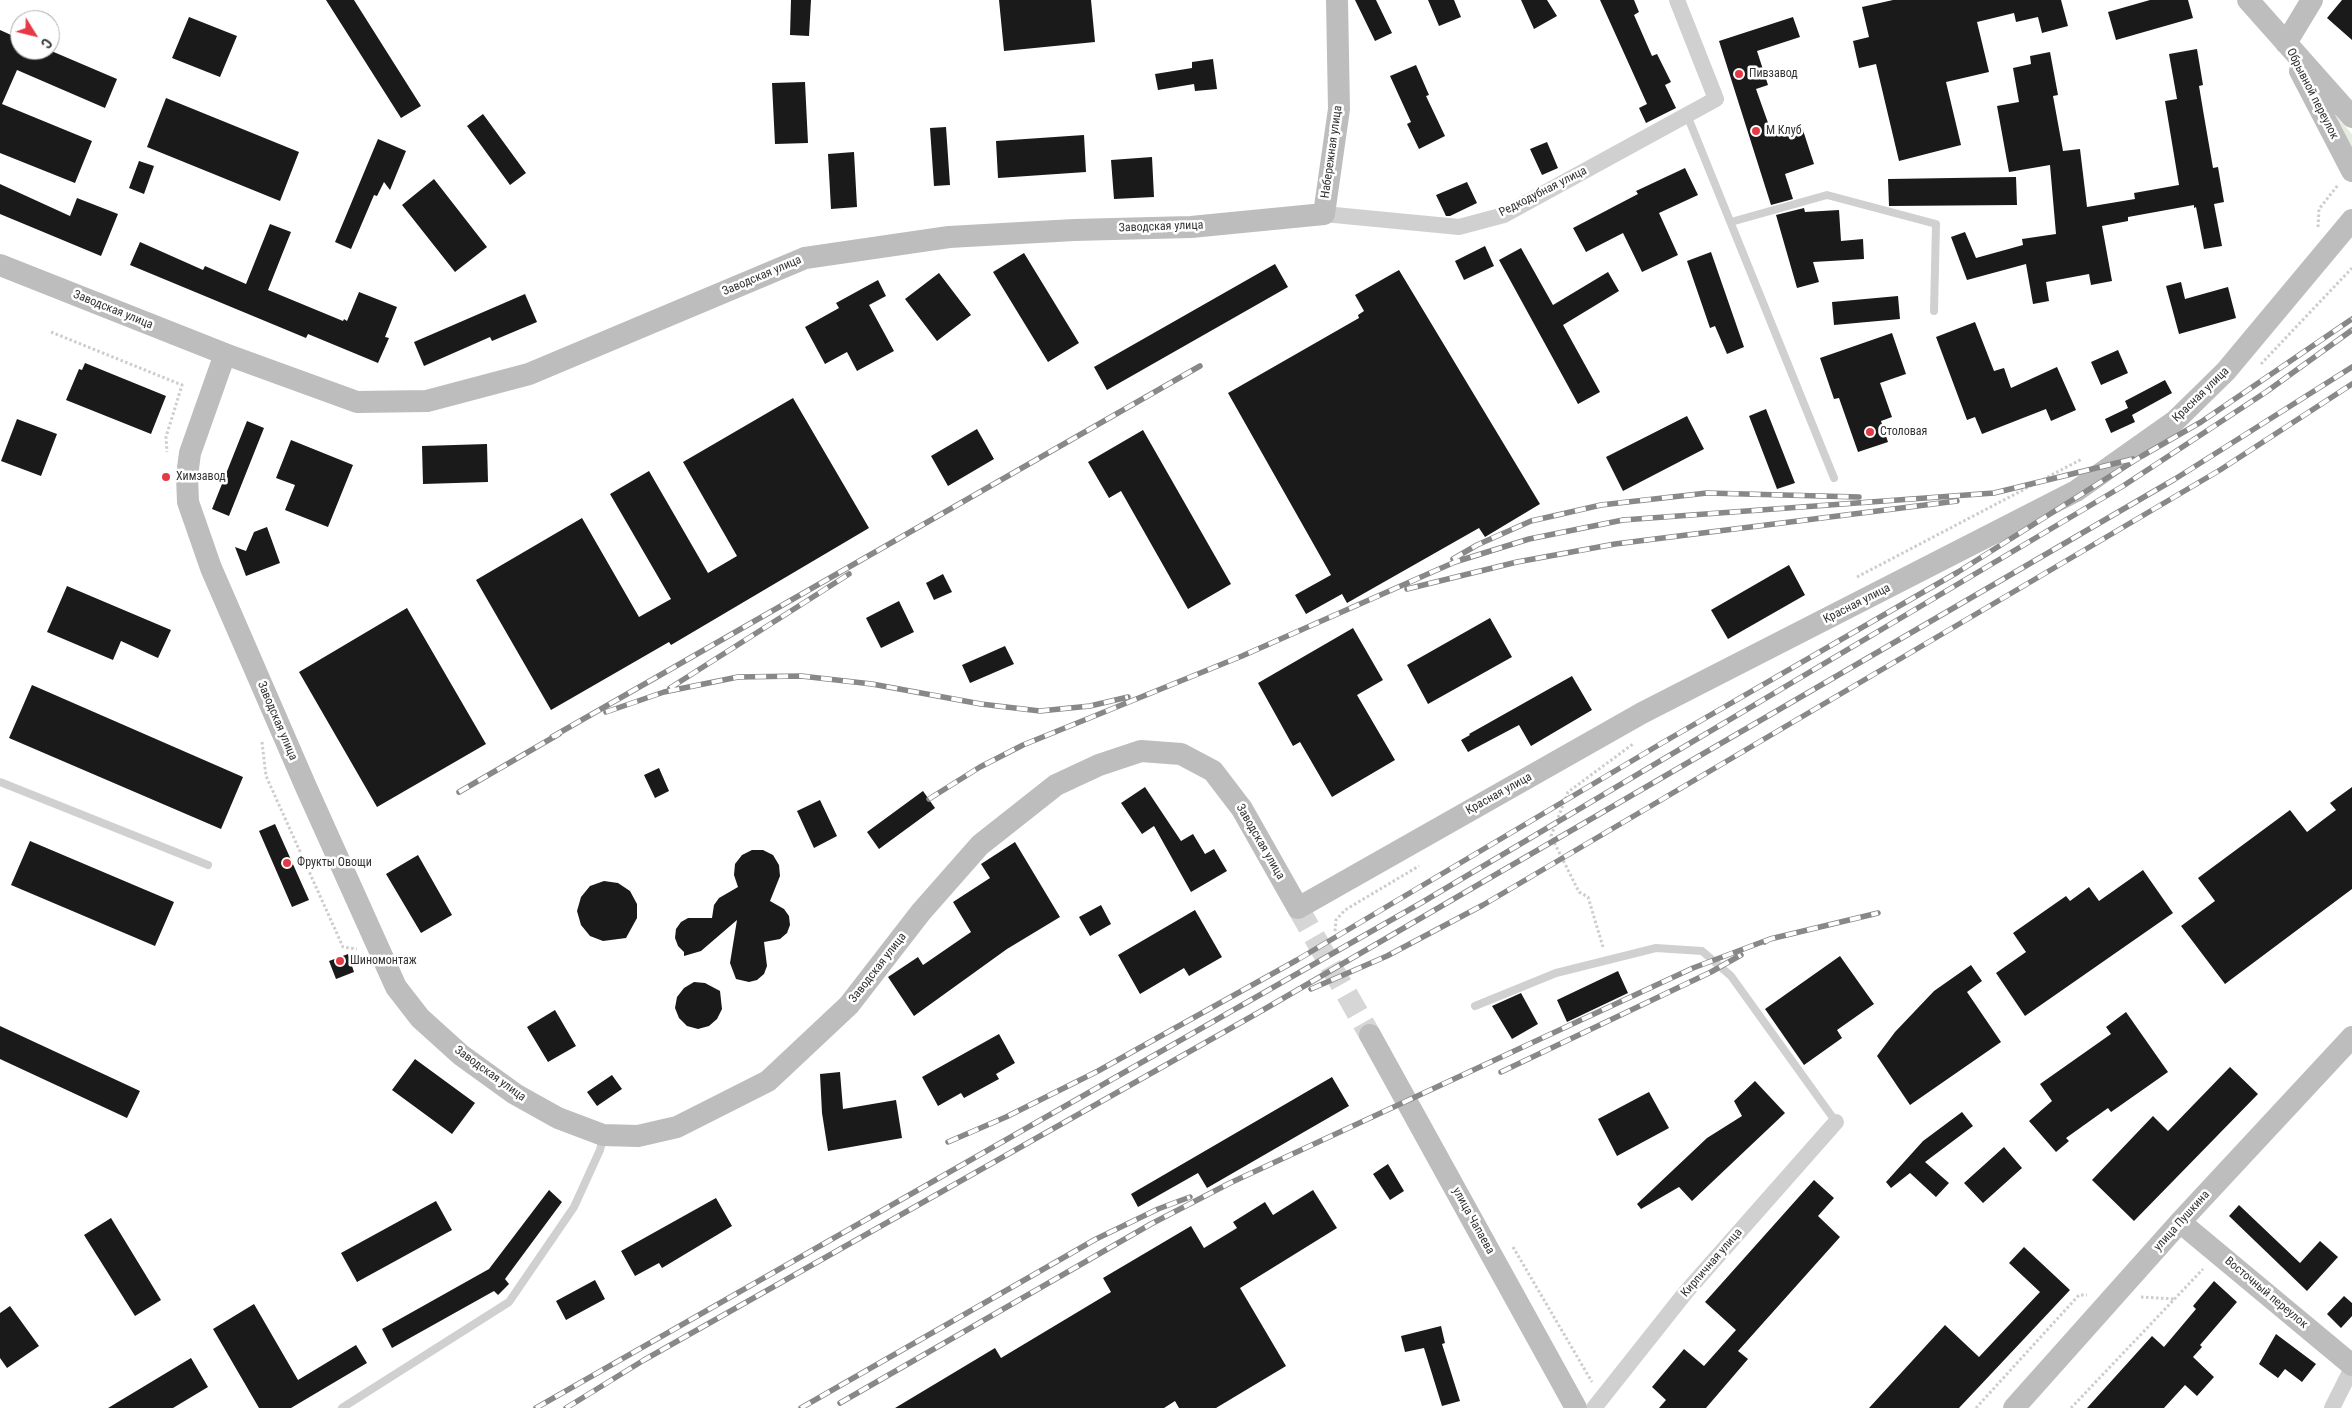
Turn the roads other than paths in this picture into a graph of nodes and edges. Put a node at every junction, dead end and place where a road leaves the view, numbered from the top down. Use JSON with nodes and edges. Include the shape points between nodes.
{"nodes":[{"id":1,"x":1337,"y":0,"type":"edge"},
{"id":2,"x":1676,"y":0,"type":"edge"},
{"id":3,"x":2248,"y":0,"type":"edge"},
{"id":4,"x":2312,"y":0,"type":"edge"},
{"id":5,"x":2286,"y":44,"type":"junction"},
{"id":6,"x":1687,"y":115,"type":"junction"},
{"id":7,"x":2352,"y":117,"type":"edge"},
{"id":8,"x":2351,"y":170,"type":"edge"},
{"id":9,"x":1324,"y":214,"type":"junction"},
{"id":10,"x":2352,"y":220,"type":"edge"},
{"id":11,"x":1730,"y":222,"type":"junction"},
{"id":12,"x":0,"y":265,"type":"edge"},
{"id":13,"x":1934,"y":311,"type":"dead end"},
{"id":14,"x":225,"y":354,"type":"junction"},
{"id":15,"x":1834,"y":478,"type":"dead end"},
{"id":16,"x":0,"y":782,"type":"edge"},
{"id":17,"x":208,"y":865,"type":"dead end"},
{"id":18,"x":1298,"y":908,"type":"joint"},
{"id":19,"x":1475,"y":1006,"type":"dead end"},
{"id":20,"x":1370,"y":1035,"type":"tunnel mouth"},
{"id":21,"x":2352,"y":1036,"type":"edge"},
{"id":22,"x":1836,"y":1122,"type":"joint"},
{"id":23,"x":603,"y":1135,"type":"junction"},
{"id":24,"x":2180,"y":1222,"type":"junction"},
{"id":25,"x":2352,"y":1367,"type":"edge"},
{"id":26,"x":342,"y":1408,"type":"edge"},
{"id":27,"x":1576,"y":1408,"type":"edge"},
{"id":28,"x":1594,"y":1408,"type":"edge"},
{"id":29,"x":2014,"y":1408,"type":"edge"},
{"id":30,"x":2332,"y":1408,"type":"edge"}],
"edges":[{"from":1,"to":9,"type":"main road","name":"Набережная улица","via":[[1340,109]]},
{"from":2,"to":6,"type":"street","name":"Редкодубная улица","via":[[1716,99]]},
{"from":3,"to":5,"type":"main road","name":"Обрывной переулок"},
{"from":4,"to":5,"type":"main road"},
{"from":5,"to":7,"type":"main road","name":"Обрывной переулок"},
{"from":5,"to":8,"type":"main road","name":"Обрывной переулок"},
{"from":6,"to":9,"type":"street","name":"Редкодубная улица","via":[[1504,215],[1458,227]]},
{"from":6,"to":11,"type":"lane"},
{"from":9,"to":14,"type":"main road","name":"Заводская улица","via":[[1191,227],[949,237],[805,258],[529,374],[427,401],[357,402]]},
{"from":10,"to":18,"type":"main road","name":"Красная улица","via":[[2214,384],[2175,421],[2076,491],[1642,713]]},
{"from":11,"to":13,"type":"lane","via":[[1828,195],[1936,224]]},
{"from":11,"to":15,"type":"lane"},
{"from":12,"to":14,"type":"main road","name":"Заводская улица"},
{"from":14,"to":23,"type":"main road","name":"Заводская улица","via":[[190,452],[188,502],[211,568],[396,987],[420,1018],[461,1055],[515,1094],[558,1118]]},
{"from":16,"to":17,"type":"lane"},
{"from":18,"to":23,"type":"main road","name":"Заводская улица","via":[[1242,809],[1213,771],[1181,754],[1141,751],[1099,764],[1056,785],[980,846],[921,912],[849,1005],[768,1081],[677,1127],[638,1136]]},
{"from":19,"to":22,"type":"lane","via":[[1556,973],[1656,948],[1702,952],[1731,976]]},
{"from":20,"to":27,"type":"main road","name":"улица Чапаева"},
{"from":21,"to":24,"type":"main road","name":"улица Пушкина"},
{"from":22,"to":28,"type":"street","name":"Кирпичная улица","via":[[1686,1292]]},
{"from":23,"to":26,"type":"lane","via":[[600,1150],[574,1207],[509,1302]]},
{"from":24,"to":25,"type":"main road","name":"Восточный переулок"},
{"from":24,"to":29,"type":"main road","name":"улица Пушкина"},
{"from":25,"to":30,"type":"street"}]}
